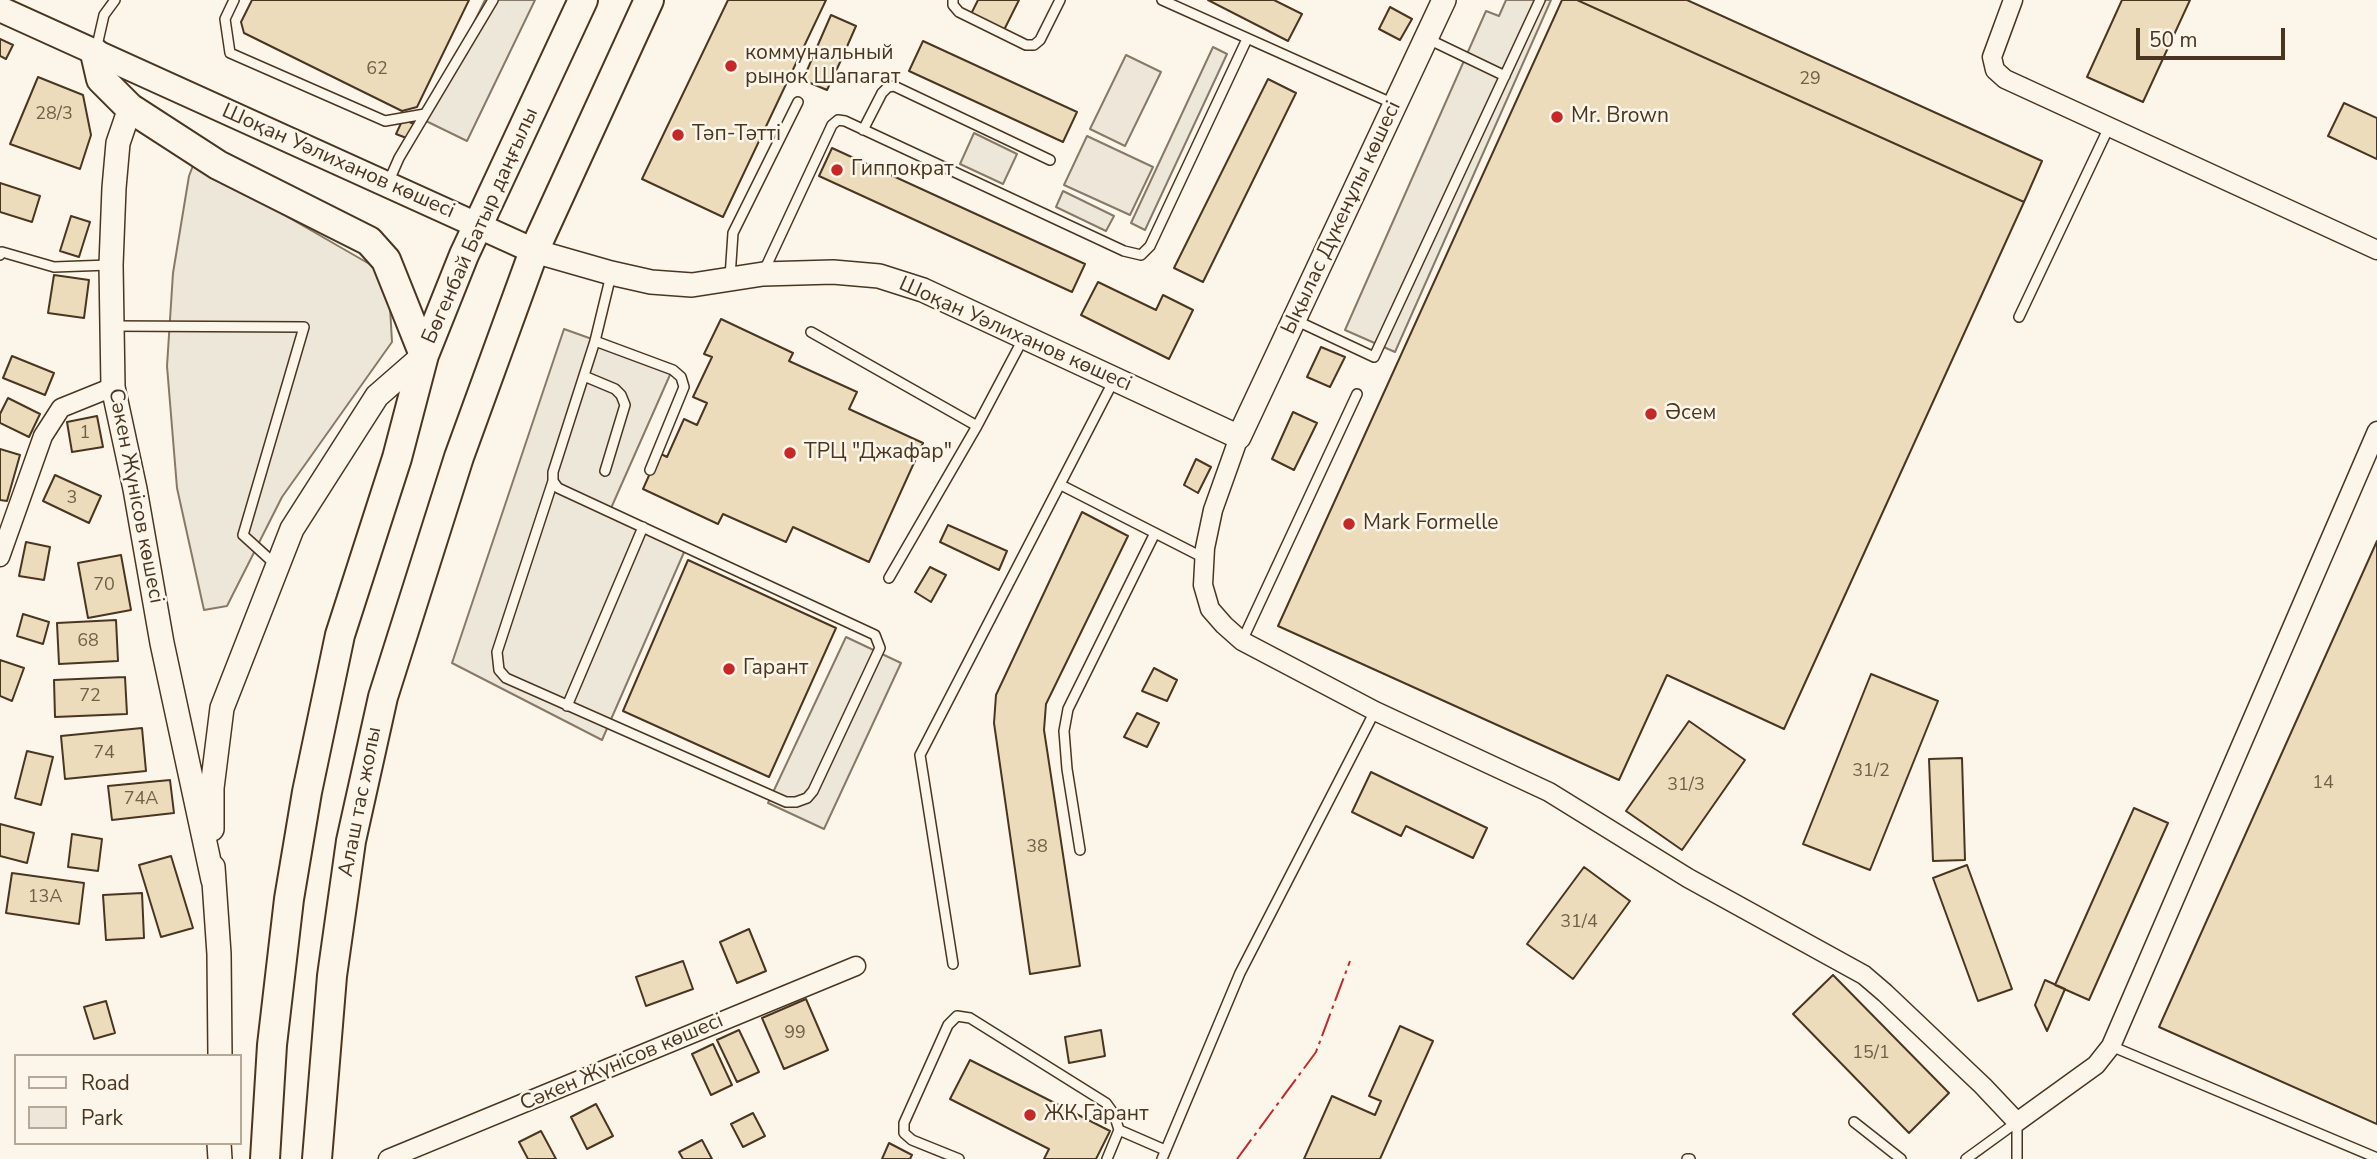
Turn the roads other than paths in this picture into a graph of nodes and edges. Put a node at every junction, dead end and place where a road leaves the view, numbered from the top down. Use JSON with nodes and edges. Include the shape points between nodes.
{"nodes":[{"id":1,"x":115,"y":0,"type":"edge"},
{"id":2,"x":234,"y":0,"type":"edge"},
{"id":3,"x":493,"y":0,"type":"edge"},
{"id":4,"x":583,"y":0,"type":"edge"},
{"id":5,"x":649,"y":0,"type":"edge"},
{"id":6,"x":953,"y":0,"type":"edge"},
{"id":7,"x":1060,"y":0,"type":"edge"},
{"id":8,"x":1162,"y":0,"type":"edge"},
{"id":9,"x":1444,"y":0,"type":"edge"},
{"id":10,"x":1540,"y":0,"type":"edge"},
{"id":11,"x":2012,"y":0,"type":"edge"},
{"id":12,"x":0,"y":9,"type":"edge"},
{"id":13,"x":1426,"y":38,"type":"junction"},
{"id":14,"x":1247,"y":39,"type":"junction"},
{"id":15,"x":95,"y":53,"type":"junction"},
{"id":16,"x":1505,"y":76,"type":"junction"},
{"id":17,"x":798,"y":102,"type":"dead end"},
{"id":18,"x":1396,"y":105,"type":"junction"},
{"id":19,"x":130,"y":108,"type":"junction"},
{"id":20,"x":425,"y":114,"type":"junction"},
{"id":21,"x":2109,"y":127,"type":"junction"},
{"id":22,"x":863,"y":130,"type":"junction"},
{"id":23,"x":1050,"y":160,"type":"dead end"},
{"id":24,"x":388,"y":184,"type":"junction"},
{"id":25,"x":478,"y":226,"type":"junction"},
{"id":26,"x":2377,"y":250,"type":"edge"},
{"id":27,"x":534,"y":251,"type":"junction"},
{"id":28,"x":0,"y":255,"type":"edge"},
{"id":29,"x":111,"y":265,"type":"junction"},
{"id":30,"x":611,"y":273,"type":"junction"},
{"id":31,"x":762,"y":274,"type":"junction"},
{"id":32,"x":730,"y":279,"type":"junction"},
{"id":33,"x":2020,"y":317,"type":"dead end"},
{"id":34,"x":1294,"y":320,"type":"junction"},
{"id":35,"x":112,"y":326,"type":"junction"},
{"id":36,"x":811,"y":332,"type":"dead end"},
{"id":37,"x":1024,"y":337,"type":"junction"},
{"id":38,"x":595,"y":341,"type":"junction"},
{"id":39,"x":424,"y":355,"type":"junction"},
{"id":40,"x":584,"y":376,"type":"junction"},
{"id":41,"x":1114,"y":379,"type":"junction"},
{"id":42,"x":113,"y":387,"type":"junction"},
{"id":43,"x":1357,"y":394,"type":"dead end"},
{"id":44,"x":977,"y":426,"type":"junction"},
{"id":45,"x":2377,"y":431,"type":"edge"},
{"id":46,"x":1239,"y":437,"type":"junction"},
{"id":47,"x":650,"y":470,"type":"dead end"},
{"id":48,"x":605,"y":471,"type":"dead end"},
{"id":49,"x":553,"y":481,"type":"junction"},
{"id":50,"x":1061,"y":485,"type":"junction"},
{"id":51,"x":643,"y":527,"type":"junction"},
{"id":52,"x":1155,"y":533,"type":"junction"},
{"id":53,"x":0,"y":557,"type":"edge"},
{"id":54,"x":1204,"y":558,"type":"junction"},
{"id":55,"x":277,"y":567,"type":"junction"},
{"id":56,"x":889,"y":578,"type":"dead end"},
{"id":57,"x":1242,"y":641,"type":"junction"},
{"id":58,"x":567,"y":706,"type":"junction"},
{"id":59,"x":1375,"y":711,"type":"junction"},
{"id":60,"x":1080,"y":850,"type":"dead end"},
{"id":61,"x":213,"y":880,"type":"junction"},
{"id":62,"x":953,"y":964,"type":"dead end"},
{"id":63,"x":856,"y":966,"type":"dead end"},
{"id":64,"x":2111,"y":1046,"type":"junction"},
{"id":65,"x":220,"y":1054,"type":"edge"},
{"id":66,"x":1854,"y":1122,"type":"dead end"},
{"id":67,"x":2018,"y":1122,"type":"junction"},
{"id":68,"x":1119,"y":1130,"type":"junction"},
{"id":69,"x":1163,"y":1154,"type":"edge"},
{"id":70,"x":2377,"y":1158,"type":"edge"},
{"id":71,"x":265,"y":1159,"type":"edge"},
{"id":72,"x":317,"y":1159,"type":"edge"},
{"id":73,"x":387,"y":1159,"type":"edge"},
{"id":74,"x":959,"y":1159,"type":"edge"},
{"id":75,"x":1107,"y":1159,"type":"edge"},
{"id":76,"x":1901,"y":1159,"type":"edge"},
{"id":77,"x":1966,"y":1159,"type":"edge"},
{"id":78,"x":2017,"y":1159,"type":"edge"}],
"edges":[{"from":1,"to":15,"type":"lane","via":[[104,15]]},
{"from":2,"to":20,"type":"lane","via":[[225,19],[230,53],[385,121]]},
{"from":3,"to":20,"type":"lane"},
{"from":4,"to":25,"type":"main road","name":"Бөгенбай Батыр даңғылы"},
{"from":5,"to":27,"type":"main road"},
{"from":6,"to":7,"type":"lane","via":[[960,12],[1027,45],[1040,40]]},
{"from":8,"to":14,"type":"lane"},
{"from":9,"to":13,"type":"street","name":"Ықылас Дүкенұлы көшесі"},
{"from":10,"to":16,"type":"lane"},
{"from":11,"to":21,"type":"street","via":[[1992,57],[1995,70],[2005,79]]},
{"from":12,"to":15,"type":"main road","name":"Шоқан Уәлиханов көшесі"},
{"from":13,"to":16,"type":"lane"},
{"from":13,"to":18,"type":"street","name":"Ықылас Дүкенұлы көшесі"},
{"from":14,"to":18,"type":"lane"},
{"from":14,"to":22,"type":"lane","via":[[1150,246],[1141,255]]},
{"from":15,"to":19,"type":"main road","via":[[101,79]]},
{"from":15,"to":24,"type":"main road","name":"Шоқан Уәлиханов көшесі"},
{"from":16,"to":34,"type":"lane","via":[[1374,357]]},
{"from":17,"to":32,"type":"lane","via":[[733,233]]},
{"from":18,"to":34,"type":"street","name":"Ықылас Дүкенұлы көшесі"},
{"from":19,"to":29,"type":"street","name":"Сәкен Жүнісов көшесі","via":[[118,143]]},
{"from":19,"to":39,"type":"main road","via":[[218,165],[369,241],[386,260]]},
{"from":20,"to":24,"type":"lane"},
{"from":21,"to":26,"type":"street"},
{"from":21,"to":33,"type":"lane"},
{"from":22,"to":23,"type":"lane","via":[[882,93],[894,86]]},
{"from":22,"to":31,"type":"lane","via":[[845,121],[832,125]]},
{"from":24,"to":25,"type":"main road","name":"Шоқан Уәлиханов көшесі"},
{"from":25,"to":27,"type":"main road","name":"Шоқан Уәлиханов көшесі"},
{"from":25,"to":39,"type":"main road","name":"Бөгенбай Батыр даңғылы"},
{"from":27,"to":30,"type":"street","name":"Шоқан Уәлиханов көшесі"},
{"from":27,"to":72,"type":"main road","name":"Алаш тас жолы","via":[[459,457],[383,697],[351,841],[332,976]]},
{"from":28,"to":29,"type":"lane","via":[[54,267]]},
{"from":29,"to":35,"type":"street","name":"Сәкен Жүнісов көшесі"},
{"from":30,"to":32,"type":"street","name":"Шоқан Уәлиханов көшесі","via":[[692,285]]},
{"from":30,"to":38,"type":"lane"},
{"from":31,"to":32,"type":"street","name":"Шоқан Уәлиханов көшесі"},
{"from":31,"to":37,"type":"street","name":"Шоқан Уәлиханов көшесі","via":[[879,276],[923,290]]},
{"from":34,"to":46,"type":"street","name":"Ықылас Дүкенұлы көшесі"},
{"from":35,"to":42,"type":"street","name":"Сәкен Жүнісов көшесі"},
{"from":35,"to":55,"type":"lane","via":[[304,327],[243,535]]},
{"from":36,"to":44,"type":"lane"},
{"from":37,"to":41,"type":"street","name":"Шоқан Уәлиханов көшесі"},
{"from":37,"to":44,"type":"lane"},
{"from":38,"to":40,"type":"lane"},
{"from":38,"to":47,"type":"lane","via":[[681,377],[684,387]]},
{"from":39,"to":55,"type":"street","via":[[377,396],[292,530]]},
{"from":39,"to":71,"type":"main road","name":"Бөгенбай Батыр даңғылы","via":[[397,458],[340,635],[307,792],[279,966]]},
{"from":40,"to":48,"type":"lane","via":[[615,389],[625,405]]},
{"from":40,"to":49,"type":"lane"},
{"from":41,"to":46,"type":"street","name":"Шоқан Уәлиханов көшесі"},
{"from":41,"to":50,"type":"lane"},
{"from":42,"to":53,"type":"street","via":[[61,408],[43,436]]},
{"from":42,"to":61,"type":"street","name":"Сәкен Жүнісов көшесі"},
{"from":43,"to":57,"type":"lane"},
{"from":44,"to":56,"type":"lane"},
{"from":45,"to":64,"type":"street"},
{"from":46,"to":54,"type":"street","via":[[1213,510]]},
{"from":49,"to":51,"type":"lane","via":[[558,488]]},
{"from":49,"to":58,"type":"lane","via":[[496,652],[499,670],[506,678]]},
{"from":50,"to":52,"type":"lane"},
{"from":50,"to":62,"type":"lane","via":[[920,755]]},
{"from":51,"to":58,"type":"lane"},
{"from":51,"to":58,"type":"lane","via":[[876,635],[880,648],[813,791],[796,802],[786,802]]},
{"from":52,"to":54,"type":"lane"},
{"from":52,"to":60,"type":"lane","via":[[1069,709],[1064,731]]},
{"from":54,"to":57,"type":"street","via":[[1203,585],[1210,609]]},
{"from":55,"to":61,"type":"street","via":[[222,708],[212,788]]},
{"from":57,"to":59,"type":"street"},
{"from":59,"to":67,"type":"street","via":[[1549,792],[1688,878],[1864,975]]},
{"from":59,"to":69,"type":"lane","via":[[1240,973]]},
{"from":61,"to":65,"type":"street"},
{"from":63,"to":73,"type":"street","name":"Сәкен Жүнісов көшесі"},
{"from":64,"to":67,"type":"street","via":[[2096,1065]]},
{"from":64,"to":70,"type":"lane"},
{"from":66,"to":76,"type":"lane"},
{"from":67,"to":77,"type":"lane"},
{"from":67,"to":78,"type":"lane"},
{"from":68,"to":69,"type":"lane"},
{"from":68,"to":74,"type":"lane","via":[[1106,1102],[970,1018],[957,1016],[948,1025],[904,1123],[904,1133]]},
{"from":68,"to":75,"type":"lane"}]}
